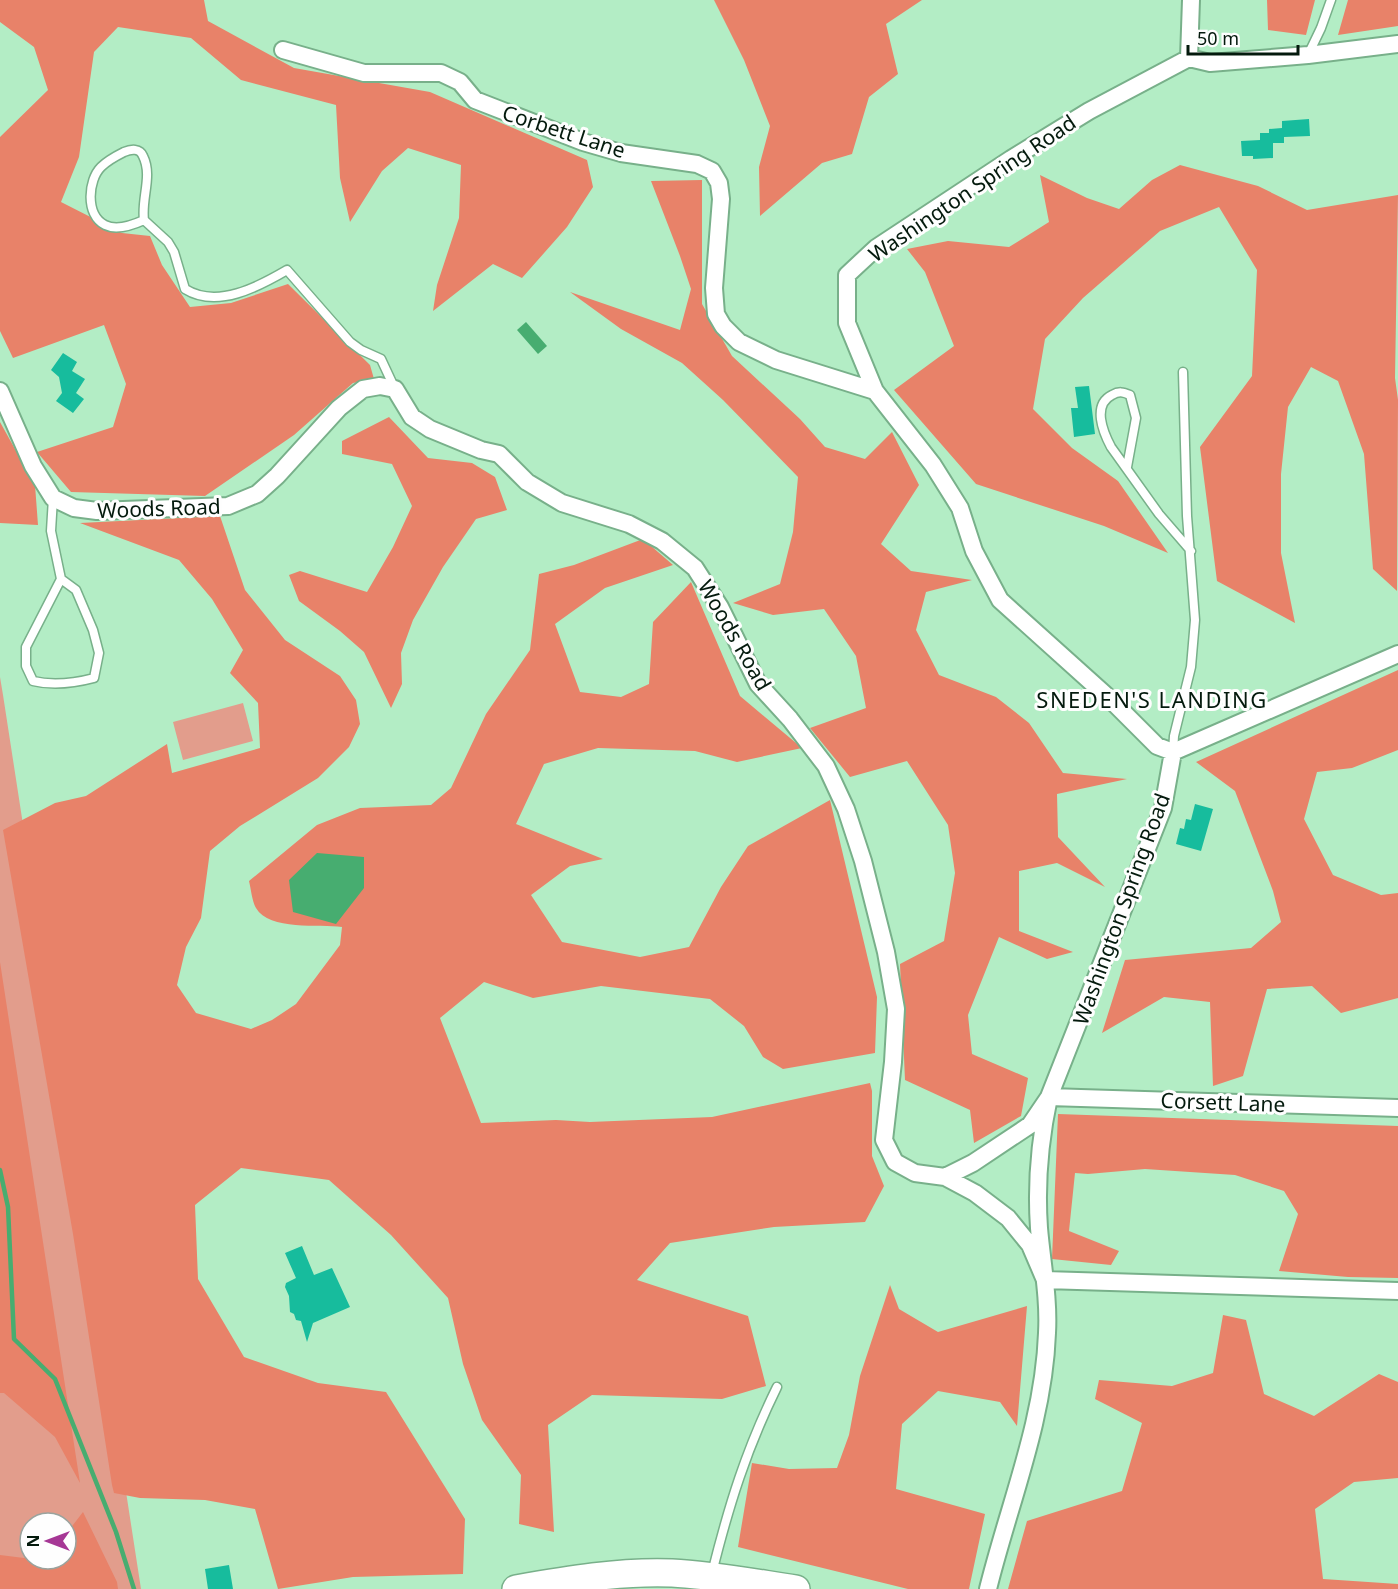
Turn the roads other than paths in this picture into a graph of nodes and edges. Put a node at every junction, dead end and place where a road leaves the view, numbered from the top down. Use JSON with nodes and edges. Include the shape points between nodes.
{"nodes":[{"id":1,"x":1191,"y":0,"type":"edge"},
{"id":2,"x":1331,"y":0,"type":"edge"},
{"id":3,"x":1398,"y":44,"type":"edge"},
{"id":4,"x":283,"y":50,"type":"dead end"},
{"id":5,"x":1308,"y":55,"type":"junction"},
{"id":6,"x":1189,"y":58,"type":"junction"},
{"id":7,"x":144,"y":219,"type":"junction"},
{"id":8,"x":1183,"y":372,"type":"dead end"},
{"id":9,"x":395,"y":389,"type":"junction"},
{"id":10,"x":0,"y":391,"type":"edge"},
{"id":11,"x":875,"y":391,"type":"junction"},
{"id":12,"x":1126,"y":467,"type":"junction"},
{"id":13,"x":53,"y":498,"type":"junction"},
{"id":14,"x":1191,"y":551,"type":"junction"},
{"id":15,"x":61,"y":579,"type":"junction"},
{"id":16,"x":1398,"y":654,"type":"edge"},
{"id":17,"x":1173,"y":752,"type":"junction"},
{"id":18,"x":1049,"y":1097,"type":"junction"},
{"id":19,"x":1398,"y":1108,"type":"edge"},
{"id":20,"x":945,"y":1178,"type":"junction"},
{"id":21,"x":1045,"y":1280,"type":"junction"},
{"id":22,"x":1398,"y":1291,"type":"edge"},
{"id":23,"x":777,"y":1387,"type":"dead end"},
{"id":24,"x":711,"y":1576,"type":"junction"},
{"id":25,"x":516,"y":1589,"type":"edge"},
{"id":26,"x":796,"y":1589,"type":"edge"},
{"id":27,"x":988,"y":1589,"type":"edge"}],
"edges":[{"from":1,"to":6,"type":"street"},
{"from":2,"to":5,"type":"lane"},
{"from":3,"to":5,"type":"street"},
{"from":4,"to":11,"type":"street","name":"Corbett Lane","via":[[364,73],[441,73],[460,82],[481,103],[583,142],[621,153],[697,164],[712,171],[721,199],[714,288],[716,314],[723,326],[739,342],[776,360]]},
{"from":5,"to":6,"type":"street","via":[[1210,63]]},
{"from":6,"to":11,"type":"street","name":"Washington Spring Road","via":[[1089,111],[1011,159],[876,248],[846,275],[846,322]]},
{"from":7,"to":7,"type":"lane","via":[[148,169],[142,153],[129,150],[106,162],[96,174],[91,186],[92,205],[103,224],[131,226]]},
{"from":7,"to":9,"type":"lane","via":[[168,242],[185,289],[195,295],[234,294],[259,287],[287,270],[350,342],[381,359]]},
{"from":8,"to":14,"type":"lane"},
{"from":9,"to":13,"type":"street","name":"Woods Road","via":[[363,389],[339,408],[257,494],[228,506],[97,511],[74,508]]},
{"from":9,"to":20,"type":"street","name":"Woods Road","via":[[412,417],[430,429],[499,454],[527,482],[562,503],[637,528],[663,541],[695,568],[720,607],[758,684],[826,766],[846,809],[864,861],[896,1009],[884,1140],[895,1162],[915,1173]]},
{"from":10,"to":13,"type":"street","via":[[33,466]]},
{"from":11,"to":17,"type":"street","name":"Washington Spring Road","via":[[933,465],[960,508],[974,551],[999,600],[1157,746]]},
{"from":12,"to":12,"type":"lane","via":[[1105,435],[1101,420],[1107,397],[1123,392],[1130,395],[1136,418]]},
{"from":12,"to":14,"type":"lane"},
{"from":13,"to":15,"type":"lane","via":[[51,531]]},
{"from":14,"to":17,"type":"lane","via":[[1194,647]]},
{"from":15,"to":15,"type":"lane","via":[[26,647],[26,666],[33,681],[45,684],[94,678],[99,653],[76,590]]},
{"from":16,"to":17,"type":"street"},
{"from":17,"to":18,"type":"street","name":"Washington Spring Road","via":[[1163,808]]},
{"from":18,"to":19,"type":"street","name":"Corsett Lane"},
{"from":18,"to":20,"type":"street","via":[[1030,1125]]},
{"from":18,"to":21,"type":"street","name":"Washington Spring Road","via":[[1039,1176]]},
{"from":20,"to":21,"type":"street","name":"Woods Road","via":[[975,1193],[1008,1218],[1030,1245]]},
{"from":21,"to":22,"type":"street"},
{"from":21,"to":27,"type":"street","name":"Washington Spring Road","via":[[1047,1332],[1042,1381],[1032,1434]]},
{"from":23,"to":24,"type":"lane","via":[[738,1477]]},
{"from":24,"to":25,"type":"main road","via":[[595,1576]]},
{"from":24,"to":26,"type":"main road"}]}
